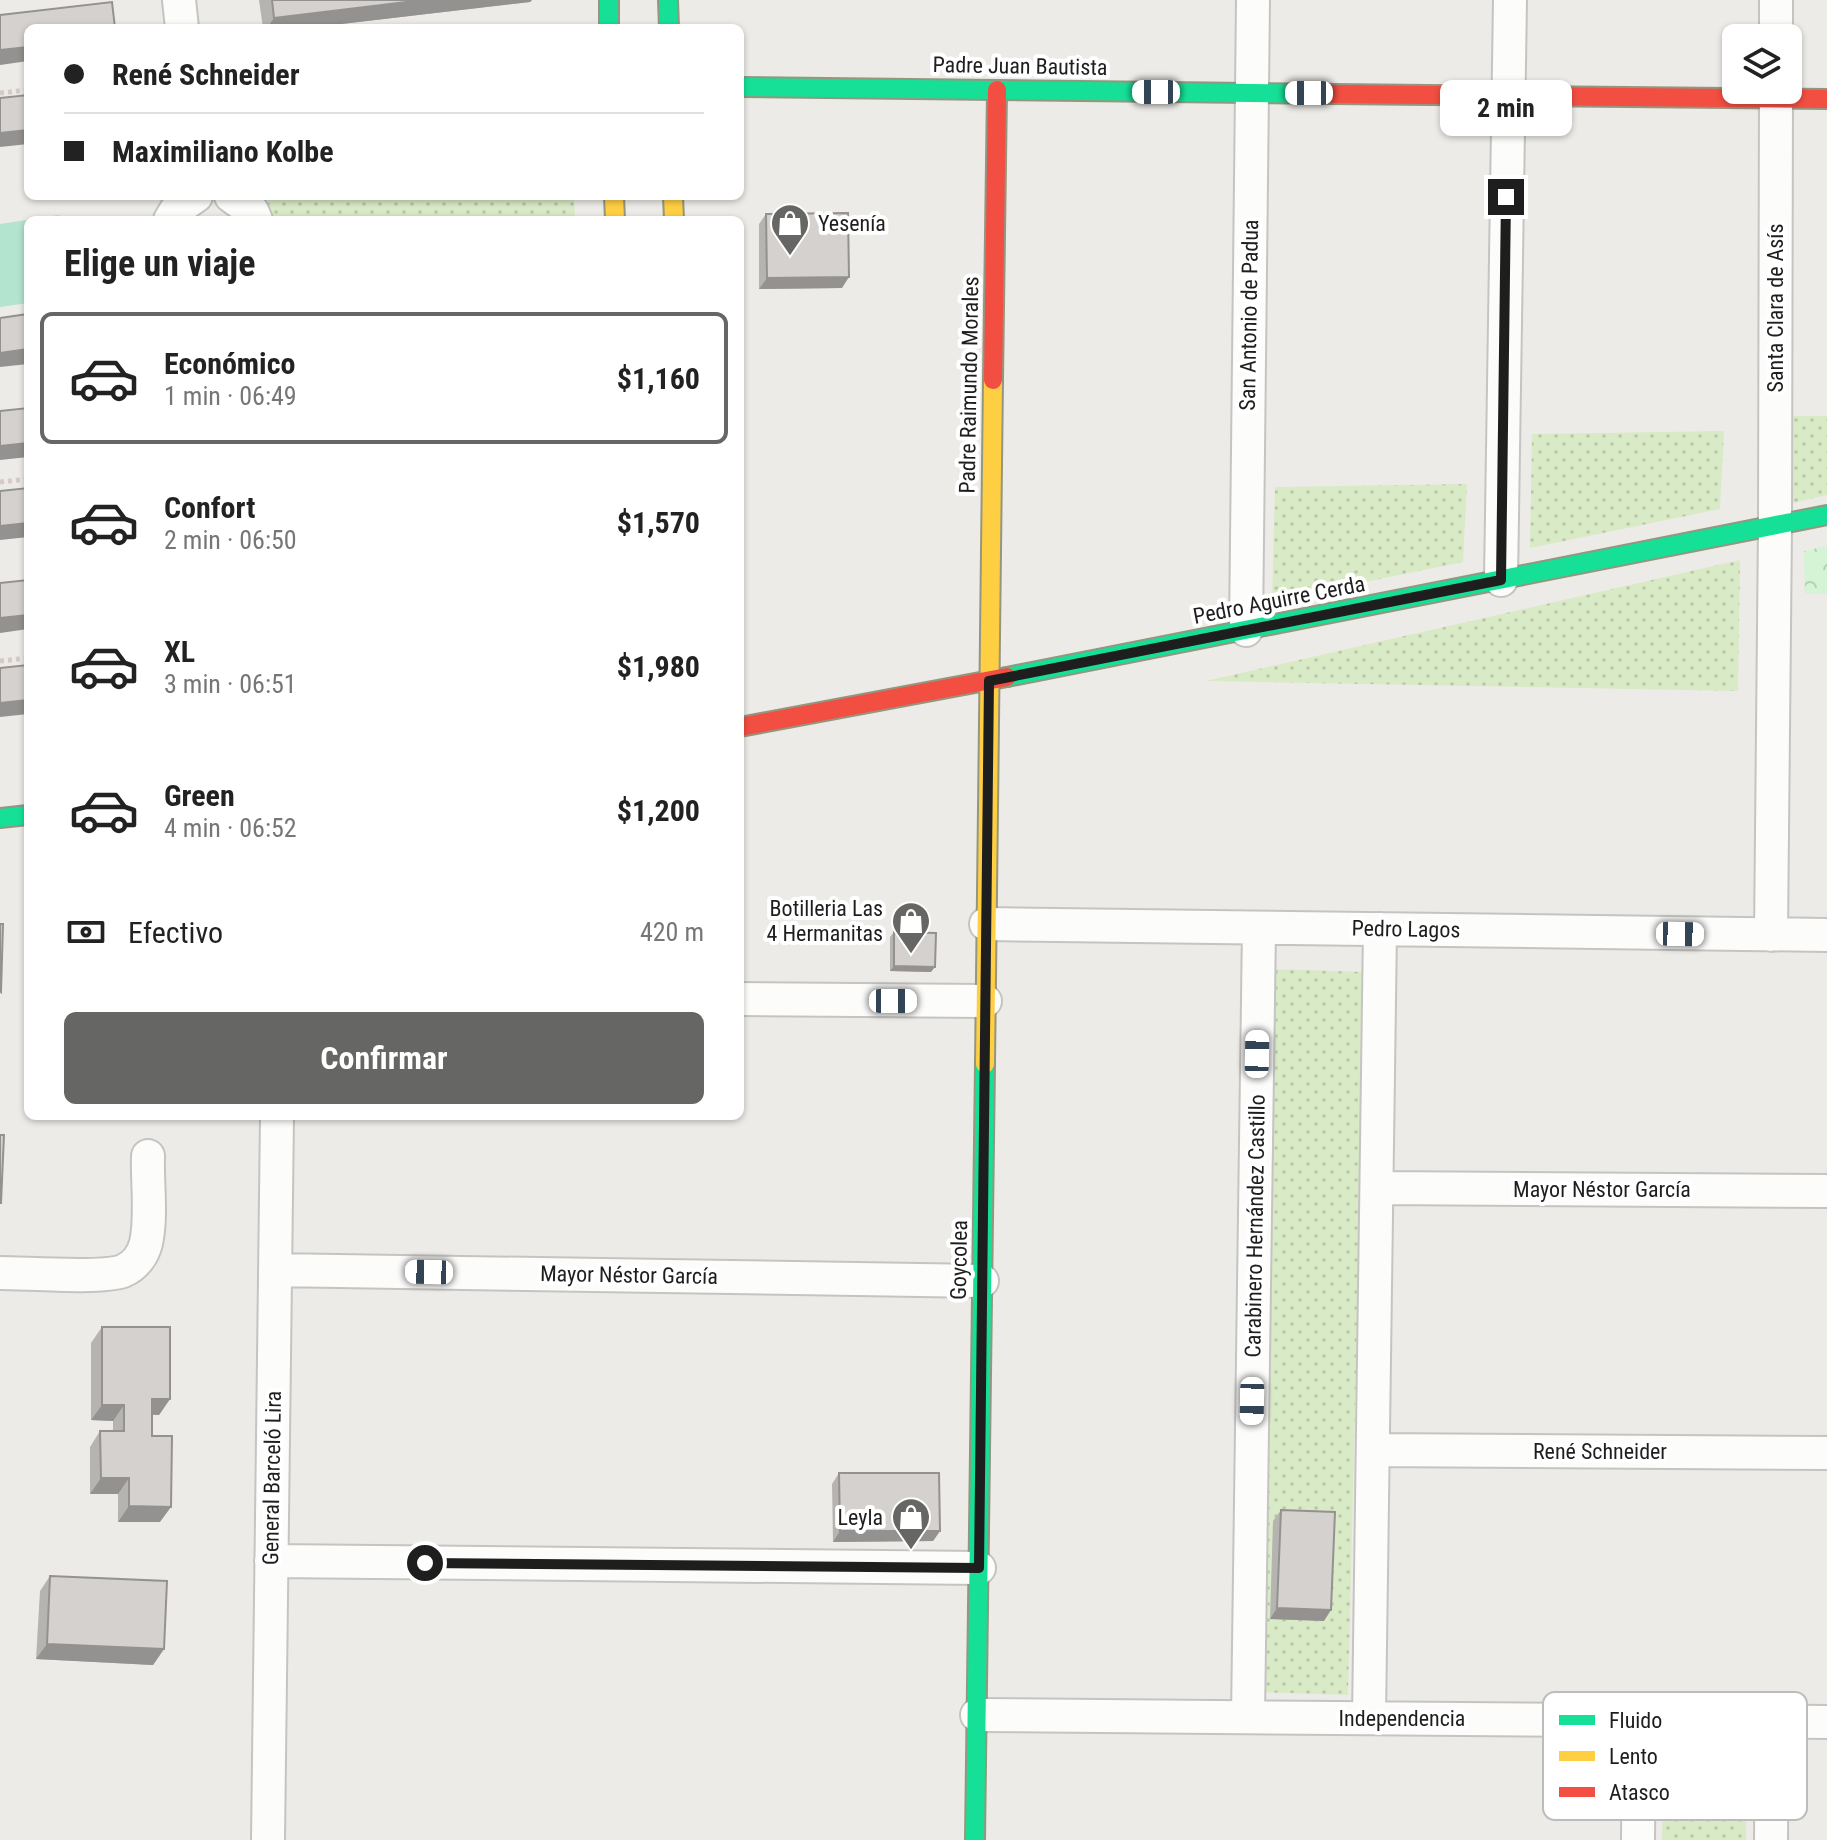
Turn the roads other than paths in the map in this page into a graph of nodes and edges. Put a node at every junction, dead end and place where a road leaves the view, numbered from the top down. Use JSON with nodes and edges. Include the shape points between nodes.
{"nodes":[{"id":1,"x":179,"y":0,"type":"edge"},
{"id":2,"x":609,"y":0,"type":"edge"},
{"id":3,"x":668,"y":0,"type":"edge"},
{"id":4,"x":1253,"y":0,"type":"edge"},
{"id":5,"x":1510,"y":0,"type":"edge"},
{"id":6,"x":1776,"y":0,"type":"edge"},
{"id":7,"x":182,"y":24,"type":"edge"},
{"id":8,"x":609,"y":24,"type":"edge"},
{"id":9,"x":669,"y":24,"type":"edge"},
{"id":10,"x":1776,"y":24,"type":"edge"},
{"id":11,"x":744,"y":87,"type":"edge"},
{"id":12,"x":997,"y":90,"type":"junction"},
{"id":13,"x":1252,"y":93,"type":"junction"},
{"id":14,"x":1722,"y":94,"type":"edge"},
{"id":15,"x":1508,"y":96,"type":"junction"},
{"id":16,"x":1802,"y":97,"type":"edge"},
{"id":17,"x":1827,"y":99,"type":"edge"},
{"id":18,"x":1776,"y":104,"type":"edge"},
{"id":19,"x":190,"y":200,"type":"edge"},
{"id":20,"x":240,"y":200,"type":"edge"},
{"id":21,"x":172,"y":216,"type":"edge"},
{"id":22,"x":254,"y":216,"type":"edge"},
{"id":23,"x":1827,"y":515,"type":"edge"},
{"id":24,"x":1775,"y":526,"type":"junction"},
{"id":25,"x":1501,"y":580,"type":"junction"},
{"id":26,"x":1246,"y":630,"type":"junction"},
{"id":27,"x":989,"y":681,"type":"junction"},
{"id":28,"x":744,"y":726,"type":"edge"},
{"id":29,"x":24,"y":815,"type":"edge"},
{"id":30,"x":0,"y":818,"type":"edge"},
{"id":31,"x":986,"y":924,"type":"junction"},
{"id":32,"x":1259,"y":928,"type":"junction"},
{"id":33,"x":1380,"y":929,"type":"junction"},
{"id":34,"x":1771,"y":935,"type":"junction"},
{"id":35,"x":1827,"y":935,"type":"edge"},
{"id":36,"x":744,"y":999,"type":"edge"},
{"id":37,"x":985,"y":1001,"type":"junction"},
{"id":38,"x":277,"y":1120,"type":"edge"},
{"id":39,"x":148,"y":1156,"type":"dead end"},
{"id":40,"x":1377,"y":1188,"type":"junction"},
{"id":41,"x":1827,"y":1191,"type":"edge"},
{"id":42,"x":275,"y":1270,"type":"junction"},
{"id":43,"x":0,"y":1273,"type":"edge"},
{"id":44,"x":982,"y":1281,"type":"junction"},
{"id":45,"x":1373,"y":1450,"type":"junction"},
{"id":46,"x":1827,"y":1453,"type":"edge"},
{"id":47,"x":271,"y":1561,"type":"junction"},
{"id":48,"x":979,"y":1568,"type":"junction"},
{"id":49,"x":977,"y":1715,"type":"junction"},
{"id":50,"x":1248,"y":1717,"type":"junction"},
{"id":51,"x":1369,"y":1718,"type":"junction"},
{"id":52,"x":1543,"y":1719,"type":"edge"},
{"id":53,"x":1638,"y":1820,"type":"edge"},
{"id":54,"x":1771,"y":1820,"type":"edge"},
{"id":55,"x":268,"y":1840,"type":"edge"},
{"id":56,"x":975,"y":1840,"type":"edge"},
{"id":57,"x":1638,"y":1840,"type":"edge"},
{"id":58,"x":1771,"y":1840,"type":"edge"}],
"edges":[{"from":1,"to":7,"type":"street"},
{"from":2,"to":8,"type":"street"},
{"from":3,"to":9,"type":"street"},
{"from":4,"to":13,"type":"street","name":"San Antonio de Padua"},
{"from":5,"to":15,"type":"street"},
{"from":6,"to":10,"type":"street"},
{"from":11,"to":12,"type":"street","name":"Padre Juan Bautista"},
{"from":12,"to":13,"type":"street","name":"Padre Juan Bautista"},
{"from":12,"to":27,"type":"street","name":"Padre Raimundo Morales"},
{"from":13,"to":15,"type":"street","name":"Padre Juan Bautista"},
{"from":13,"to":26,"type":"street","name":"San Antonio de Padua"},
{"from":14,"to":15,"type":"street","name":"Padre Juan Bautista"},
{"from":15,"to":25,"type":"street"},
{"from":16,"to":17,"type":"street","name":"Padre Juan Bautista"},
{"from":18,"to":24,"type":"street","name":"Santa Clara de Asís"},
{"from":19,"to":21,"type":"street"},
{"from":20,"to":22,"type":"street"},
{"from":23,"to":24,"type":"street","name":"Pedro Aguirre Cerda"},
{"from":24,"to":25,"type":"street","name":"Pedro Aguirre Cerda"},
{"from":24,"to":34,"type":"street","name":"Santa Clara de Asís"},
{"from":25,"to":26,"type":"street","name":"Pedro Aguirre Cerda"},
{"from":26,"to":27,"type":"street","name":"Pedro Aguirre Cerda"},
{"from":27,"to":28,"type":"street","name":"Pedro Aguirre Cerda"},
{"from":27,"to":31,"type":"street","name":"Goycolea"},
{"from":29,"to":30,"type":"street"},
{"from":31,"to":32,"type":"street","name":"Pedro Lagos"},
{"from":31,"to":37,"type":"street","name":"Goycolea"},
{"from":32,"to":33,"type":"street","name":"Pedro Lagos"},
{"from":32,"to":50,"type":"street","name":"Carabinero Hernández Castillo"},
{"from":33,"to":34,"type":"street","name":"Pedro Lagos"},
{"from":33,"to":40,"type":"street"},
{"from":34,"to":35,"type":"street","name":"Pedro Lagos"},
{"from":36,"to":37,"type":"street"},
{"from":37,"to":44,"type":"street","name":"Goycolea"},
{"from":38,"to":42,"type":"street","name":"General Barceló Lira"},
{"from":39,"to":43,"type":"street","via":[[147,1235],[135,1263],[104,1274]]},
{"from":40,"to":41,"type":"street","name":"Mayor Néstor García"},
{"from":40,"to":45,"type":"street"},
{"from":42,"to":44,"type":"street","name":"Mayor Néstor García"},
{"from":42,"to":47,"type":"street","name":"General Barceló Lira"},
{"from":44,"to":48,"type":"street","name":"Goycolea"},
{"from":45,"to":46,"type":"street","name":"René Schneider"},
{"from":45,"to":51,"type":"street"},
{"from":47,"to":48,"type":"street"},
{"from":47,"to":55,"type":"street","name":"General Barceló Lira"},
{"from":48,"to":49,"type":"street","name":"Goycolea"},
{"from":49,"to":50,"type":"street","name":"Independencia"},
{"from":49,"to":56,"type":"street","name":"Goycolea"},
{"from":50,"to":51,"type":"street","name":"Independencia"},
{"from":51,"to":52,"type":"street","name":"Independencia"},
{"from":53,"to":57,"type":"street"},
{"from":54,"to":58,"type":"street"}]}
